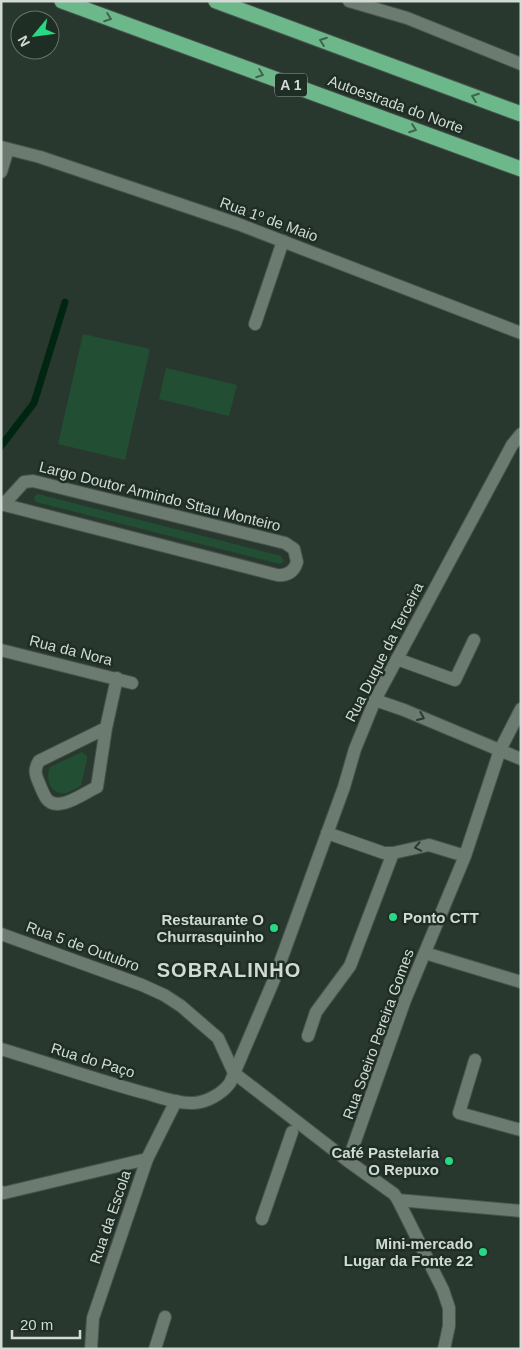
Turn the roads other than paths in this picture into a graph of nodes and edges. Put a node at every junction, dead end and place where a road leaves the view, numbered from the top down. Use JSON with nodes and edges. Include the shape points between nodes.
{"nodes":[{"id":1,"x":62,"y":1,"type":"edge"},
{"id":2,"x":216,"y":1,"type":"edge"},
{"id":3,"x":349,"y":1,"type":"edge"},
{"id":4,"x":521,"y":64,"type":"edge"},
{"id":5,"x":521,"y":114,"type":"edge"},
{"id":6,"x":5,"y":148,"type":"edge"},
{"id":7,"x":521,"y":168,"type":"edge"},
{"id":8,"x":1,"y":172,"type":"edge"},
{"id":9,"x":282,"y":241,"type":"junction"},
{"id":10,"x":255,"y":324,"type":"dead end"},
{"id":11,"x":521,"y":333,"type":"edge"},
{"id":12,"x":521,"y":434,"type":"edge"},
{"id":13,"x":2,"y":504,"type":"edge"},
{"id":14,"x":474,"y":640,"type":"dead end"},
{"id":15,"x":1,"y":650,"type":"edge"},
{"id":16,"x":398,"y":659,"type":"junction"},
{"id":17,"x":116,"y":678,"type":"junction"},
{"id":18,"x":132,"y":682,"type":"dead end"},
{"id":19,"x":375,"y":700,"type":"junction"},
{"id":20,"x":521,"y":709,"type":"edge"},
{"id":21,"x":106,"y":728,"type":"junction"},
{"id":22,"x":500,"y":750,"type":"junction"},
{"id":23,"x":521,"y":759,"type":"edge"},
{"id":24,"x":327,"y":833,"type":"junction"},
{"id":25,"x":393,"y":853,"type":"junction"},
{"id":26,"x":465,"y":856,"type":"junction"},
{"id":27,"x":1,"y":934,"type":"edge"},
{"id":28,"x":425,"y":952,"type":"junction"},
{"id":29,"x":521,"y":982,"type":"edge"},
{"id":30,"x":308,"y":1036,"type":"dead end"},
{"id":31,"x":1,"y":1049,"type":"edge"},
{"id":32,"x":475,"y":1060,"type":"dead end"},
{"id":33,"x":234,"y":1073,"type":"junction"},
{"id":34,"x":176,"y":1101,"type":"junction"},
{"id":35,"x":521,"y":1130,"type":"edge"},
{"id":36,"x":292,"y":1132,"type":"dead end"},
{"id":37,"x":146,"y":1159,"type":"junction"},
{"id":38,"x":348,"y":1161,"type":"junction"},
{"id":39,"x":1,"y":1192,"type":"edge"},
{"id":40,"x":398,"y":1200,"type":"junction"},
{"id":41,"x":521,"y":1211,"type":"edge"},
{"id":42,"x":262,"y":1219,"type":"dead end"},
{"id":43,"x":165,"y":1317,"type":"dead end"},
{"id":44,"x":91,"y":1349,"type":"edge"},
{"id":45,"x":155,"y":1349,"type":"edge"},
{"id":46,"x":444,"y":1349,"type":"edge"}],
"edges":[{"from":1,"to":7,"type":"highway","name":"Autoestrada do Norte","number":"A 1","one_way":true},
{"from":5,"to":2,"type":"highway","one_way":true},
{"from":3,"to":4,"type":"street","via":[[407,18]]},
{"from":6,"to":8,"type":"street"},
{"from":6,"to":9,"type":"street","name":"Rua 1º de Maio","via":[[40,157]]},
{"from":9,"to":10,"type":"street"},
{"from":9,"to":11,"type":"street","name":"Rua 1º de Maio"},
{"from":12,"to":16,"type":"street","name":"Rua Duque da Terceira","via":[[512,445]]},
{"from":13,"to":13,"type":"street","name":"Largo Doutor Armindo Sttau Monteiro","via":[[24,482],[32,481],[285,543],[294,549],[297,562],[290,572],[277,575]]},
{"from":14,"to":16,"type":"street","via":[[455,680]]},
{"from":15,"to":17,"type":"street","name":"Rua da Nora"},
{"from":16,"to":19,"type":"street","name":"Rua Duque da Terceira"},
{"from":17,"to":18,"type":"street","name":"Rua da Nora"},
{"from":17,"to":21,"type":"street"},
{"from":19,"to":22,"type":"street","one_way":true},
{"from":19,"to":24,"type":"street","name":"Rua Duque da Terceira","via":[[355,748]]},
{"from":20,"to":22,"type":"street","name":"Rua Soeiro Pereira Gomes"},
{"from":21,"to":21,"type":"street","via":[[97,787],[66,802],[56,804],[46,799],[36,776],[39,760]]},
{"from":22,"to":23,"type":"street"},
{"from":22,"to":26,"type":"street","name":"Rua Soeiro Pereira Gomes"},
{"from":24,"to":25,"type":"street","via":[[384,853]]},
{"from":24,"to":33,"type":"street","name":"Rua Duque da Terceira","via":[[273,982]]},
{"from":26,"to":25,"type":"street","one_way":true,"via":[[429,845]]},
{"from":25,"to":30,"type":"street","via":[[350,966],[316,1012]]},
{"from":26,"to":28,"type":"street","name":"Rua Soeiro Pereira Gomes"},
{"from":27,"to":33,"type":"street","name":"Rua 5 de Outubro","via":[[164,995],[218,1038]]},
{"from":28,"to":29,"type":"street"},
{"from":28,"to":38,"type":"street","name":"Rua Soeiro Pereira Gomes"},
{"from":31,"to":34,"type":"street","name":"Rua do Paço"},
{"from":32,"to":35,"type":"street","via":[[459,1113]]},
{"from":33,"to":34,"type":"street","name":"Rua do Paço","via":[[226,1088],[210,1099],[194,1103]]},
{"from":33,"to":38,"type":"street"},
{"from":34,"to":37,"type":"street","name":"Rua da Escola"},
{"from":36,"to":42,"type":"street"},
{"from":37,"to":39,"type":"street"},
{"from":37,"to":44,"type":"street","name":"Rua da Escola","via":[[92,1318]]},
{"from":38,"to":40,"type":"street"},
{"from":40,"to":41,"type":"street"},
{"from":40,"to":46,"type":"street","via":[[449,1308]]},
{"from":43,"to":45,"type":"street"}]}
